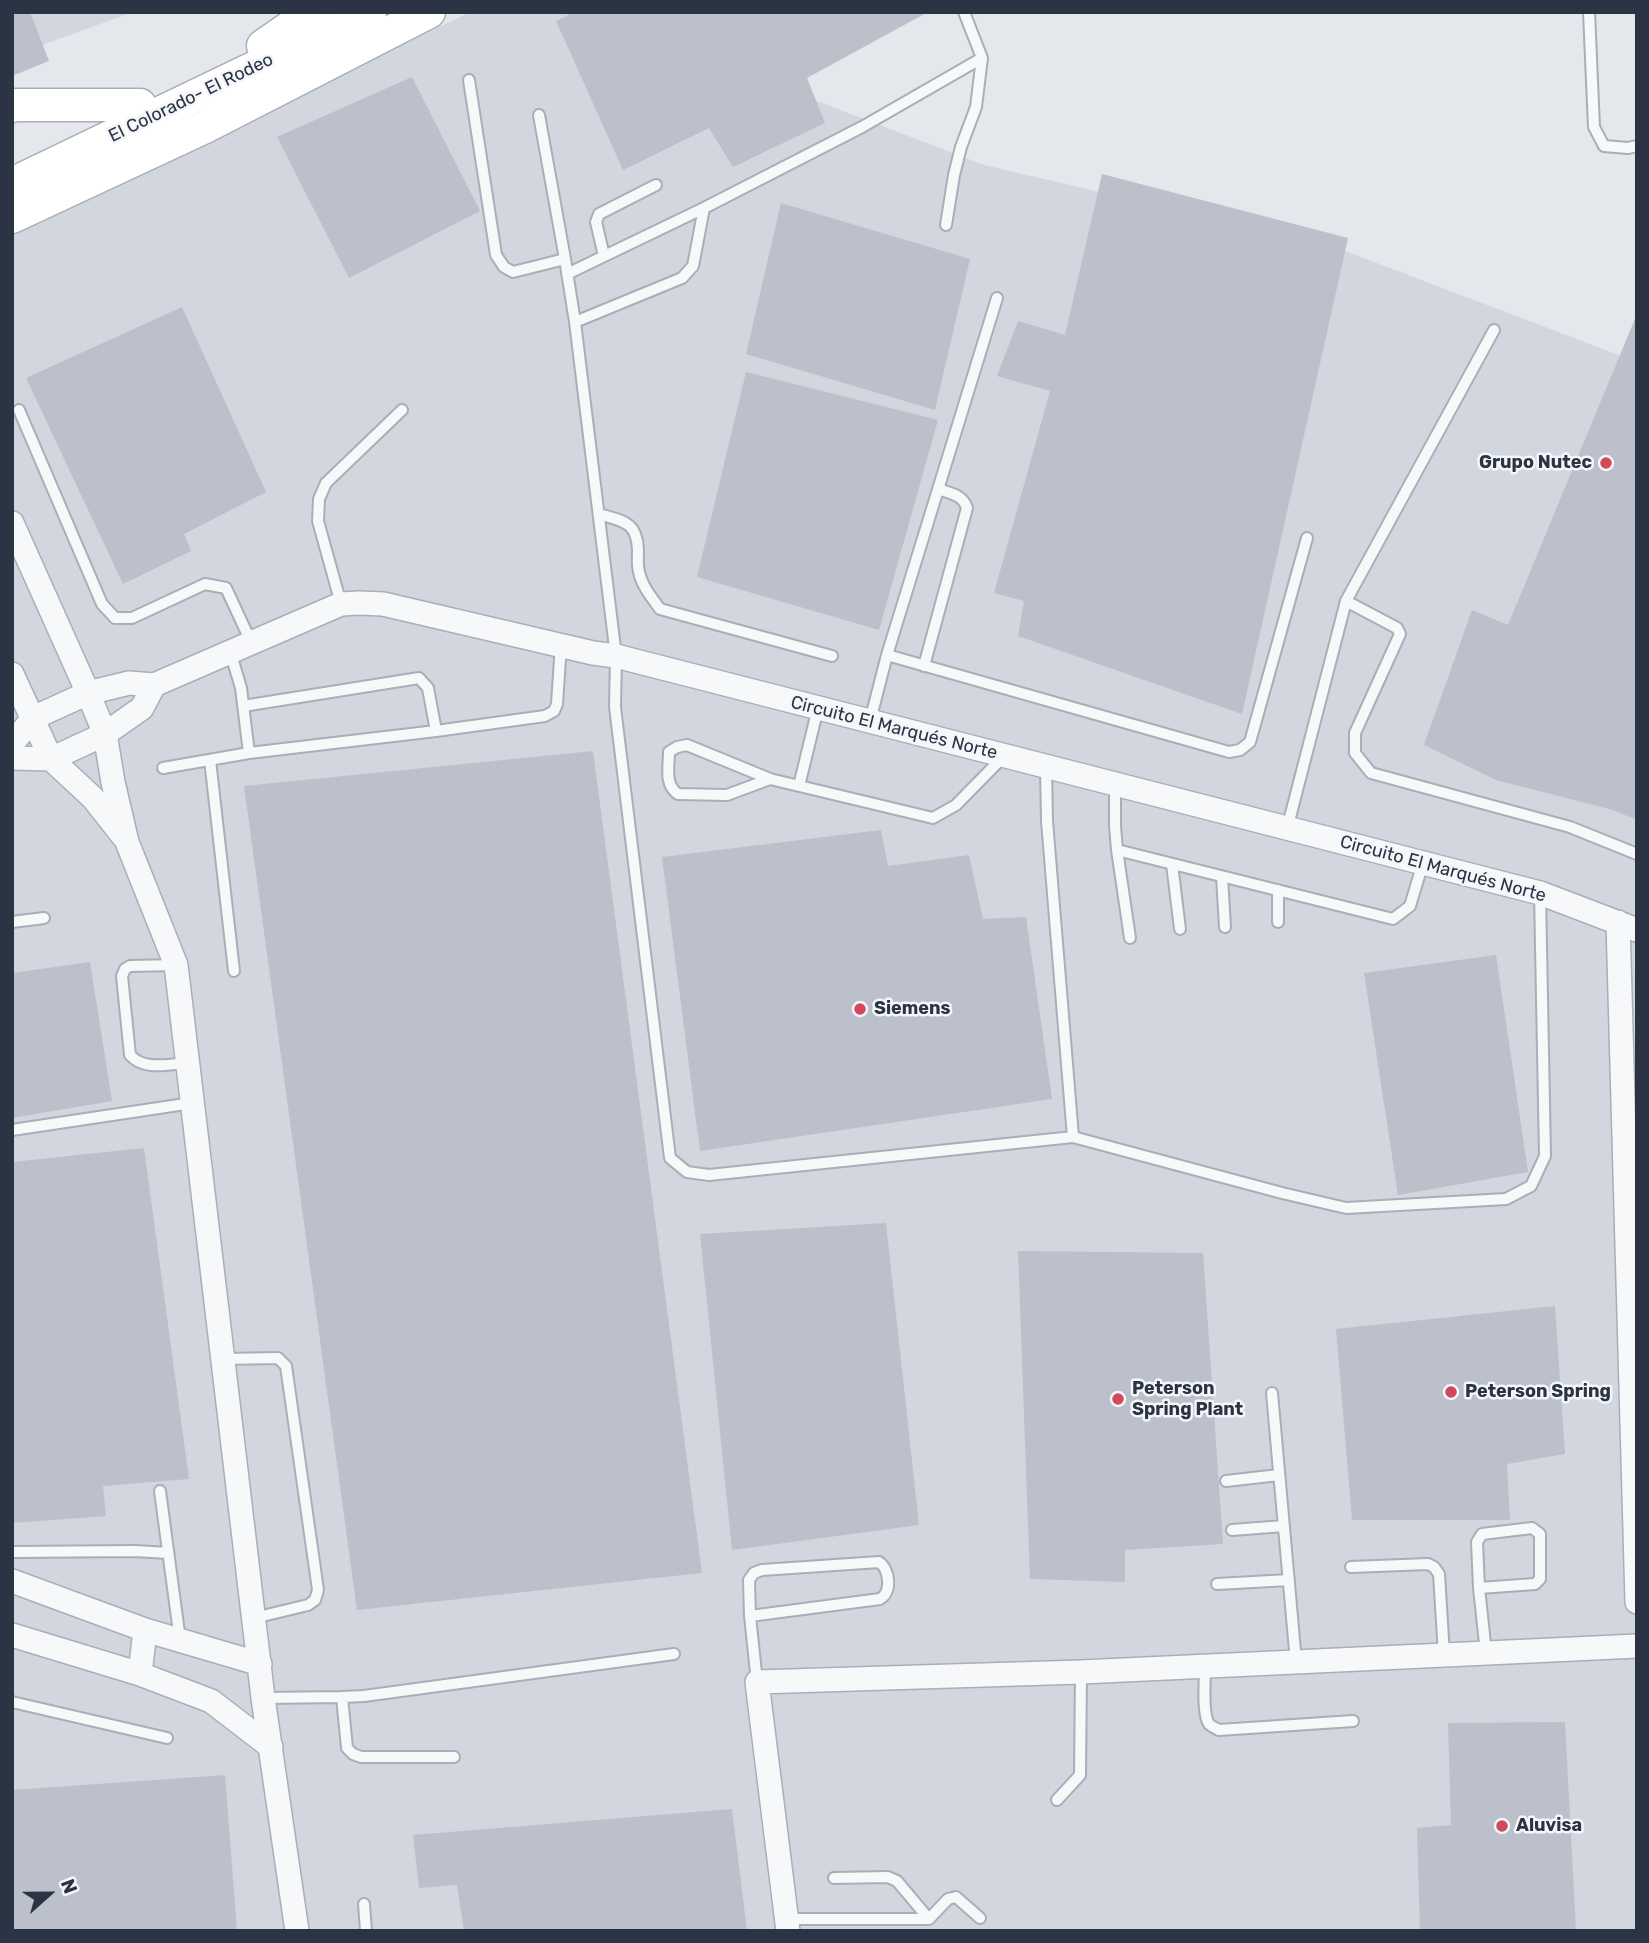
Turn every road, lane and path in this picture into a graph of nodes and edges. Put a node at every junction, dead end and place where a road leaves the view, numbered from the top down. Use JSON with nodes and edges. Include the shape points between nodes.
{"nodes":[{"id":1,"x":312,"y":12,"type":"edge"},
{"id":2,"x":333,"y":12,"type":"edge"},
{"id":3,"x":370,"y":12,"type":"edge"},
{"id":4,"x":429,"y":12,"type":"edge"},
{"id":5,"x":964,"y":12,"type":"edge"},
{"id":6,"x":1590,"y":12,"type":"edge"},
{"id":7,"x":263,"y":46,"type":"junction"},
{"id":8,"x":982,"y":58,"type":"junction"},
{"id":9,"x":469,"y":80,"type":"dead end"},
{"id":10,"x":141,"y":105,"type":"junction"},
{"id":11,"x":12,"y":106,"type":"edge"},
{"id":12,"x":539,"y":115,"type":"dead end"},
{"id":13,"x":1637,"y":146,"type":"edge"},
{"id":14,"x":12,"y":163,"type":"edge"},
{"id":15,"x":12,"y":184,"type":"edge"},
{"id":16,"x":656,"y":186,"type":"dead end"},
{"id":17,"x":704,"y":208,"type":"junction"},
{"id":18,"x":12,"y":218,"type":"edge"},
{"id":19,"x":946,"y":225,"type":"dead end"},
{"id":20,"x":604,"y":256,"type":"junction"},
{"id":21,"x":565,"y":259,"type":"junction"},
{"id":22,"x":567,"y":274,"type":"junction"},
{"id":23,"x":997,"y":298,"type":"dead end"},
{"id":24,"x":575,"y":322,"type":"junction"},
{"id":25,"x":1494,"y":330,"type":"dead end"},
{"id":26,"x":19,"y":410,"type":"dead end"},
{"id":27,"x":402,"y":410,"type":"dead end"},
{"id":28,"x":938,"y":489,"type":"junction"},
{"id":29,"x":599,"y":514,"type":"junction"},
{"id":30,"x":12,"y":523,"type":"edge"},
{"id":31,"x":1307,"y":538,"type":"dead end"},
{"id":32,"x":1346,"y":601,"type":"junction"},
{"id":33,"x":341,"y":604,"type":"junction"},
{"id":34,"x":251,"y":642,"type":"junction"},
{"id":35,"x":561,"y":644,"type":"junction"},
{"id":36,"x":230,"y":652,"type":"junction"},
{"id":37,"x":887,"y":655,"type":"junction"},
{"id":38,"x":616,"y":656,"type":"junction"},
{"id":39,"x":832,"y":656,"type":"dead end"},
{"id":40,"x":924,"y":666,"type":"junction"},
{"id":41,"x":12,"y":674,"type":"edge"},
{"id":42,"x":154,"y":685,"type":"junction"},
{"id":43,"x":89,"y":692,"type":"junction"},
{"id":44,"x":243,"y":706,"type":"junction"},
{"id":45,"x":818,"y":708,"type":"junction"},
{"id":46,"x":33,"y":718,"type":"junction"},
{"id":47,"x":870,"y":722,"type":"junction"},
{"id":48,"x":436,"y":731,"type":"junction"},
{"id":49,"x":105,"y":734,"type":"junction"},
{"id":50,"x":12,"y":744,"type":"edge"},
{"id":51,"x":249,"y":753,"type":"junction"},
{"id":52,"x":1003,"y":756,"type":"junction"},
{"id":53,"x":12,"y":758,"type":"edge"},
{"id":54,"x":51,"y":759,"type":"junction"},
{"id":55,"x":210,"y":760,"type":"junction"},
{"id":56,"x":1046,"y":767,"type":"junction"},
{"id":57,"x":163,"y":768,"type":"dead end"},
{"id":58,"x":771,"y":779,"type":"junction"},
{"id":59,"x":1115,"y":785,"type":"junction"},
{"id":60,"x":799,"y":786,"type":"junction"},
{"id":61,"x":1287,"y":828,"type":"junction"},
{"id":62,"x":127,"y":842,"type":"junction"},
{"id":63,"x":1117,"y":850,"type":"junction"},
{"id":64,"x":1637,"y":854,"type":"edge"},
{"id":65,"x":1423,"y":863,"type":"junction"},
{"id":66,"x":1172,"y":864,"type":"junction"},
{"id":67,"x":1222,"y":877,"type":"junction"},
{"id":68,"x":1278,"y":890,"type":"junction"},
{"id":69,"x":1539,"y":893,"type":"junction"},
{"id":70,"x":44,"y":918,"type":"dead end"},
{"id":71,"x":12,"y":922,"type":"edge"},
{"id":72,"x":1278,"y":922,"type":"dead end"},
{"id":73,"x":1627,"y":926,"type":"edge"},
{"id":74,"x":1225,"y":927,"type":"dead end"},
{"id":75,"x":1180,"y":929,"type":"dead end"},
{"id":76,"x":1130,"y":938,"type":"dead end"},
{"id":77,"x":176,"y":965,"type":"junction"},
{"id":78,"x":234,"y":971,"type":"dead end"},
{"id":79,"x":188,"y":1063,"type":"junction"},
{"id":80,"x":1637,"y":1069,"type":"edge"},
{"id":81,"x":1623,"y":1099,"type":"junction"},
{"id":82,"x":192,"y":1103,"type":"junction"},
{"id":83,"x":12,"y":1130,"type":"edge"},
{"id":84,"x":1073,"y":1137,"type":"junction"},
{"id":85,"x":223,"y":1359,"type":"junction"},
{"id":86,"x":1272,"y":1393,"type":"dead end"},
{"id":87,"x":1634,"y":1414,"type":"edge"},
{"id":88,"x":1279,"y":1475,"type":"junction"},
{"id":89,"x":1226,"y":1481,"type":"dead end"},
{"id":90,"x":160,"y":1491,"type":"dead end"},
{"id":91,"x":1284,"y":1526,"type":"junction"},
{"id":92,"x":1232,"y":1531,"type":"dead end"},
{"id":93,"x":12,"y":1552,"type":"edge"},
{"id":94,"x":168,"y":1553,"type":"junction"},
{"id":95,"x":1351,"y":1567,"type":"dead end"},
{"id":96,"x":1289,"y":1580,"type":"junction"},
{"id":97,"x":12,"y":1581,"type":"edge"},
{"id":98,"x":1217,"y":1584,"type":"dead end"},
{"id":99,"x":1479,"y":1588,"type":"junction"},
{"id":100,"x":1637,"y":1601,"type":"edge"},
{"id":101,"x":750,"y":1616,"type":"junction"},
{"id":102,"x":254,"y":1618,"type":"junction"},
{"id":103,"x":145,"y":1630,"type":"junction"},
{"id":104,"x":12,"y":1635,"type":"edge"},
{"id":105,"x":180,"y":1640,"type":"junction"},
{"id":106,"x":1637,"y":1646,"type":"edge"},
{"id":107,"x":1486,"y":1653,"type":"junction"},
{"id":108,"x":674,"y":1654,"type":"dead end"},
{"id":109,"x":1444,"y":1655,"type":"junction"},
{"id":110,"x":1296,"y":1662,"type":"junction"},
{"id":111,"x":260,"y":1664,"type":"junction"},
{"id":112,"x":1205,"y":1666,"type":"junction"},
{"id":113,"x":1082,"y":1672,"type":"junction"},
{"id":114,"x":140,"y":1674,"type":"junction"},
{"id":115,"x":757,"y":1682,"type":"junction"},
{"id":116,"x":342,"y":1697,"type":"junction"},
{"id":117,"x":263,"y":1698,"type":"junction"},
{"id":118,"x":12,"y":1702,"type":"edge"},
{"id":119,"x":1353,"y":1721,"type":"dead end"},
{"id":120,"x":167,"y":1738,"type":"dead end"},
{"id":121,"x":271,"y":1747,"type":"junction"},
{"id":122,"x":454,"y":1757,"type":"dead end"},
{"id":123,"x":1057,"y":1800,"type":"dead end"},
{"id":124,"x":834,"y":1878,"type":"dead end"},
{"id":125,"x":364,"y":1904,"type":"dead end"},
{"id":126,"x":929,"y":1919,"type":"junction"},
{"id":127,"x":980,"y":1919,"type":"dead end"},
{"id":128,"x":787,"y":1925,"type":"edge"},
{"id":129,"x":298,"y":1931,"type":"edge"},
{"id":130,"x":366,"y":1931,"type":"edge"}],
"edges":[{"from":1,"to":7,"type":"main road"},
{"from":2,"to":7,"type":"main road","name":"El Colorado- El Rodeo"},
{"from":3,"to":15,"type":"main road","name":"El Colorado- El Rodeo"},
{"from":4,"to":18,"type":"main road","via":[[205,127]]},
{"from":5,"to":8,"type":"lane"},
{"from":6,"to":13,"type":"lane","via":[[1594,127],[1604,145]]},
{"from":7,"to":10,"type":"main road","name":"El Colorado- El Rodeo"},
{"from":8,"to":17,"type":"lane","via":[[862,127]]},
{"from":8,"to":19,"type":"lane","via":[[976,107],[956,166]]},
{"from":9,"to":21,"type":"lane","via":[[496,255],[513,272]]},
{"from":10,"to":11,"type":"main road"},
{"from":10,"to":14,"type":"main road","name":"El Colorado- El Rodeo"},
{"from":12,"to":21,"type":"lane"},
{"from":16,"to":20,"type":"lane","via":[[599,214],[596,222]]},
{"from":17,"to":20,"type":"lane"},
{"from":17,"to":24,"type":"lane","via":[[693,266],[682,278]]},
{"from":20,"to":22,"type":"lane"},
{"from":21,"to":22,"type":"lane"},
{"from":22,"to":24,"type":"lane"},
{"from":23,"to":28,"type":"lane"},
{"from":24,"to":29,"type":"lane"},
{"from":25,"to":32,"type":"lane"},
{"from":26,"to":34,"type":"lane","via":[[102,604],[115,618],[132,618],[205,584],[226,588]]},
{"from":27,"to":33,"type":"lane","via":[[326,483],[318,499],[318,521]]},
{"from":28,"to":37,"type":"lane"},
{"from":28,"to":40,"type":"lane","via":[[960,497],[967,508]]},
{"from":29,"to":38,"type":"lane"},
{"from":29,"to":39,"type":"lane","via":[[628,523],[634,530],[638,571],[660,609]]},
{"from":30,"to":43,"type":"street"},
{"from":31,"to":40,"type":"lane","via":[[1250,742],[1240,750],[1228,752]]},
{"from":32,"to":61,"type":"lane"},
{"from":32,"to":64,"type":"lane","via":[[1397,628],[1400,634],[1355,733],[1356,753],[1371,773],[1570,828]]},
{"from":33,"to":34,"type":"street","name":"Circuito El Marqués Norte"},
{"from":33,"to":35,"type":"street","name":"Circuito El Marqués Norte","via":[[383,604]]},
{"from":34,"to":36,"type":"street","name":"Circuito El Marqués Norte"},
{"from":35,"to":38,"type":"street","name":"Circuito El Marqués Norte"},
{"from":35,"to":48,"type":"lane","via":[[554,711]]},
{"from":36,"to":42,"type":"street","name":"Circuito El Marqués Norte"},
{"from":36,"to":44,"type":"lane"},
{"from":37,"to":40,"type":"lane"},
{"from":37,"to":47,"type":"lane"},
{"from":38,"to":45,"type":"street","name":"Circuito El Marqués Norte"},
{"from":38,"to":84,"type":"lane","via":[[615,707],[670,1158],[687,1172],[709,1175]]},
{"from":41,"to":46,"type":"street"},
{"from":42,"to":43,"type":"street","name":"Circuito El Marqués Norte","via":[[129,683]]},
{"from":42,"to":49,"type":"street","via":[[142,708]]},
{"from":43,"to":46,"type":"street","name":"Circuito El Marqués Norte"},
{"from":43,"to":49,"type":"street"},
{"from":44,"to":48,"type":"lane","via":[[419,678],[428,688]]},
{"from":44,"to":51,"type":"lane"},
{"from":45,"to":47,"type":"street","name":"Circuito El Marqués Norte"},
{"from":45,"to":60,"type":"lane"},
{"from":46,"to":50,"type":"street","name":"Circuito El Marqués Norte"},
{"from":46,"to":54,"type":"street"},
{"from":47,"to":52,"type":"street","name":"Circuito El Marqués Norte"},
{"from":48,"to":51,"type":"lane"},
{"from":49,"to":54,"type":"street"},
{"from":49,"to":62,"type":"street"},
{"from":51,"to":55,"type":"lane"},
{"from":52,"to":56,"type":"street","name":"Circuito El Marqués Norte"},
{"from":52,"to":60,"type":"lane","via":[[956,805],[933,818]]},
{"from":53,"to":54,"type":"street"},
{"from":54,"to":62,"type":"street","via":[[93,798]]},
{"from":55,"to":57,"type":"lane"},
{"from":55,"to":78,"type":"lane"},
{"from":56,"to":59,"type":"street","name":"Circuito El Marqués Norte"},
{"from":56,"to":84,"type":"lane"},
{"from":58,"to":58,"type":"lane","via":[[727,795],[678,794],[669,785],[669,752],[687,745]]},
{"from":58,"to":60,"type":"lane"},
{"from":59,"to":61,"type":"street","name":"Circuito El Marqués Norte"},
{"from":59,"to":63,"type":"lane"},
{"from":61,"to":65,"type":"street","name":"Circuito El Marqués Norte"},
{"from":62,"to":77,"type":"street"},
{"from":63,"to":66,"type":"lane"},
{"from":63,"to":76,"type":"lane"},
{"from":65,"to":68,"type":"lane","via":[[1410,906],[1393,919]]},
{"from":65,"to":69,"type":"street","name":"Circuito El Marqués Norte"},
{"from":66,"to":67,"type":"lane"},
{"from":66,"to":75,"type":"lane"},
{"from":67,"to":68,"type":"lane"},
{"from":67,"to":74,"type":"lane"},
{"from":68,"to":72,"type":"lane"},
{"from":69,"to":73,"type":"street","name":"Circuito El Marqués Norte"},
{"from":69,"to":84,"type":"lane","via":[[1545,1156],[1531,1186],[1506,1199],[1346,1208]]},
{"from":70,"to":71,"type":"lane"},
{"from":73,"to":81,"type":"street"},
{"from":77,"to":79,"type":"street"},
{"from":77,"to":79,"type":"lane","via":[[125,969],[130,1055],[146,1066]]},
{"from":79,"to":82,"type":"street"},
{"from":80,"to":81,"type":"street"},
{"from":81,"to":87,"type":"street"},
{"from":82,"to":83,"type":"lane"},
{"from":82,"to":85,"type":"street"},
{"from":85,"to":102,"type":"street"},
{"from":85,"to":102,"type":"lane","via":[[278,1357],[286,1366],[318,1590],[308,1605]]},
{"from":86,"to":88,"type":"lane"},
{"from":87,"to":100,"type":"street"},
{"from":88,"to":89,"type":"lane"},
{"from":88,"to":91,"type":"lane"},
{"from":90,"to":94,"type":"lane"},
{"from":91,"to":92,"type":"lane"},
{"from":91,"to":96,"type":"lane"},
{"from":93,"to":94,"type":"lane"},
{"from":94,"to":105,"type":"lane"},
{"from":95,"to":109,"type":"lane","via":[[1434,1567],[1439,1574]]},
{"from":96,"to":98,"type":"lane"},
{"from":96,"to":110,"type":"lane"},
{"from":97,"to":103,"type":"street"},
{"from":99,"to":99,"type":"lane","via":[[1478,1538],[1537,1530],[1540,1579],[1535,1584]]},
{"from":99,"to":107,"type":"lane"},
{"from":101,"to":101,"type":"lane","via":[[880,1599],[887,1591],[885,1566],[879,1562],[762,1570],[749,1580]]},
{"from":101,"to":115,"type":"lane"},
{"from":102,"to":111,"type":"street"},
{"from":103,"to":105,"type":"street"},
{"from":103,"to":114,"type":"street"},
{"from":104,"to":114,"type":"street"},
{"from":105,"to":111,"type":"street"},
{"from":106,"to":107,"type":"street"},
{"from":107,"to":109,"type":"street"},
{"from":108,"to":116,"type":"lane"},
{"from":109,"to":110,"type":"street"},
{"from":110,"to":112,"type":"street"},
{"from":111,"to":117,"type":"street"},
{"from":112,"to":113,"type":"street"},
{"from":112,"to":119,"type":"lane","via":[[1207,1721],[1219,1730]]},
{"from":113,"to":115,"type":"street"},
{"from":113,"to":123,"type":"lane","via":[[1080,1774]]},
{"from":114,"to":121,"type":"street","via":[[211,1701]]},
{"from":115,"to":128,"type":"street"},
{"from":116,"to":117,"type":"lane"},
{"from":116,"to":122,"type":"lane","via":[[347,1748],[353,1754]]},
{"from":117,"to":121,"type":"street"},
{"from":118,"to":120,"type":"lane"},
{"from":121,"to":129,"type":"street"},
{"from":124,"to":126,"type":"lane","via":[[887,1877],[897,1881]]},
{"from":125,"to":130,"type":"lane"},
{"from":126,"to":127,"type":"lane","via":[[948,1899],[956,1897]]},
{"from":126,"to":128,"type":"lane"}]}
